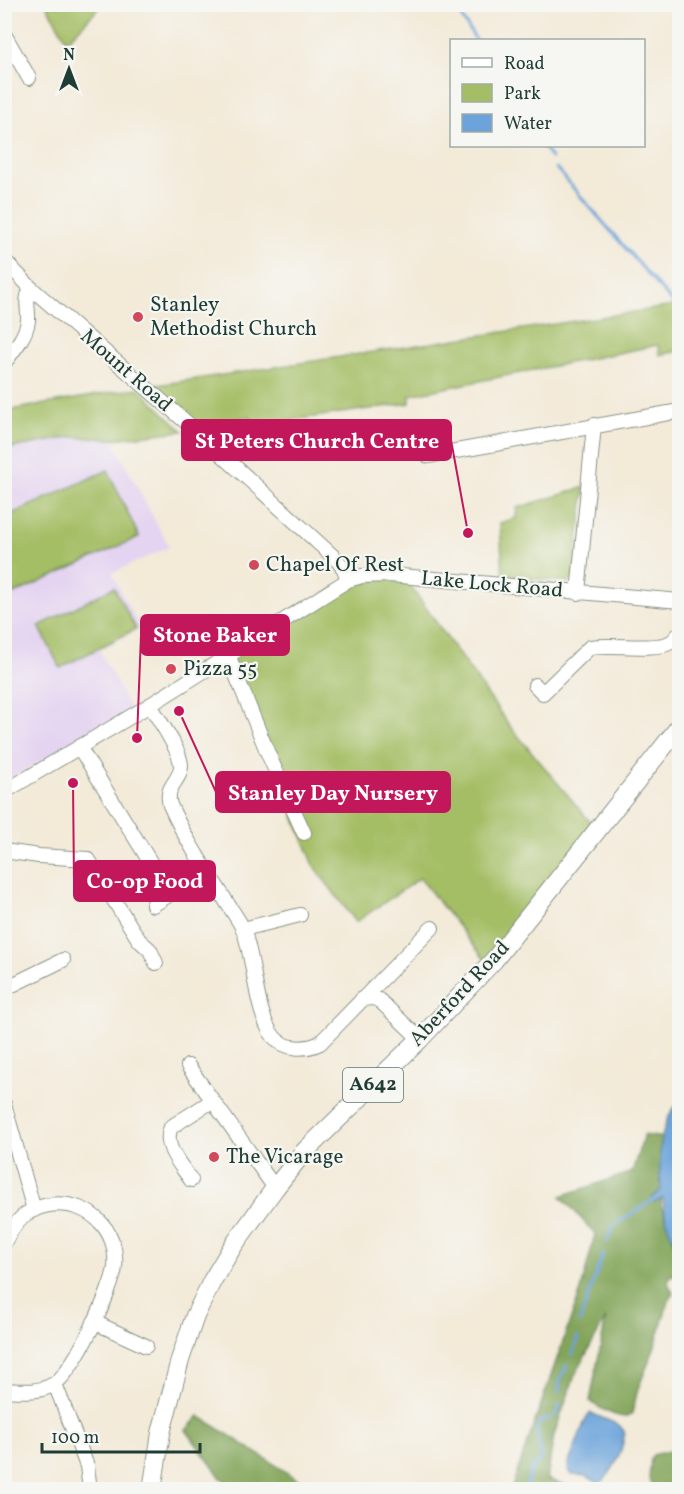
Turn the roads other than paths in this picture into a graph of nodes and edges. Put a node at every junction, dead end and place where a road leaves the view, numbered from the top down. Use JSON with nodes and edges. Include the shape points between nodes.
{"nodes":[{"id":1,"x":4,"y":34,"type":"edge"},
{"id":2,"x":29,"y":78,"type":"dead end"},
{"id":3,"x":5,"y":262,"type":"edge"},
{"id":4,"x":31,"y":288,"type":"junction"},
{"id":5,"x":4,"y":363,"type":"edge"},
{"id":6,"x":680,"y":411,"type":"edge"},
{"id":7,"x":594,"y":425,"type":"junction"},
{"id":8,"x":428,"y":456,"type":"dead end"},
{"id":9,"x":348,"y":580,"type":"junction"},
{"id":10,"x":578,"y":593,"type":"junction"},
{"id":11,"x":680,"y":601,"type":"edge"},
{"id":12,"x":680,"y":633,"type":"edge"},
{"id":13,"x":228,"y":655,"type":"junction"},
{"id":14,"x":535,"y":685,"type":"dead end"},
{"id":15,"x":150,"y":705,"type":"junction"},
{"id":16,"x":680,"y":726,"type":"edge"},
{"id":17,"x":79,"y":747,"type":"junction"},
{"id":18,"x":4,"y":792,"type":"edge"},
{"id":19,"x":304,"y":833,"type":"dead end"},
{"id":20,"x":4,"y":851,"type":"edge"},
{"id":21,"x":153,"y":904,"type":"dead end"},
{"id":22,"x":302,"y":914,"type":"dead end"},
{"id":23,"x":432,"y":928,"type":"dead end"},
{"id":24,"x":243,"y":929,"type":"junction"},
{"id":25,"x":63,"y":960,"type":"dead end"},
{"id":26,"x":156,"y":963,"type":"dead end"},
{"id":27,"x":4,"y":989,"type":"edge"},
{"id":28,"x":362,"y":999,"type":"junction"},
{"id":29,"x":420,"y":1039,"type":"junction"},
{"id":30,"x":188,"y":1066,"type":"dead end"},
{"id":31,"x":212,"y":1101,"type":"junction"},
{"id":32,"x":4,"y":1104,"type":"edge"},
{"id":33,"x":7,"y":1119,"type":"edge"},
{"id":34,"x":191,"y":1180,"type":"dead end"},
{"id":35,"x":275,"y":1188,"type":"junction"},
{"id":36,"x":34,"y":1210,"type":"junction"},
{"id":37,"x":4,"y":1243,"type":"edge"},
{"id":38,"x":94,"y":1322,"type":"junction"},
{"id":39,"x":146,"y":1347,"type":"dead end"},
{"id":40,"x":55,"y":1384,"type":"junction"},
{"id":41,"x":4,"y":1390,"type":"edge"},
{"id":42,"x":90,"y":1490,"type":"edge"},
{"id":43,"x":152,"y":1490,"type":"edge"}],
"edges":[{"from":1,"to":2,"type":"street","via":[[15,65]]},
{"from":3,"to":4,"type":"street","name":"Mount Road"},
{"from":4,"to":5,"type":"street","via":[[26,299],[25,331]]},
{"from":4,"to":9,"type":"street","name":"Mount Road","via":[[337,560]]},
{"from":6,"to":7,"type":"street"},
{"from":7,"to":8,"type":"street"},
{"from":7,"to":10,"type":"street"},
{"from":9,"to":10,"type":"street","name":"Lake Lock Road","via":[[390,575]]},
{"from":9,"to":13,"type":"street","name":"Lake Lock Road"},
{"from":10,"to":11,"type":"street","name":"Lake Lock Road"},
{"from":12,"to":14,"type":"street","via":[[669,643],[657,646],[590,647],[543,693]]},
{"from":13,"to":15,"type":"street","name":"Lake Lock Road"},
{"from":13,"to":19,"type":"street"},
{"from":15,"to":17,"type":"street","name":"Lake Lock Road"},
{"from":15,"to":24,"type":"street","via":[[181,764],[168,792],[170,805]]},
{"from":16,"to":29,"type":"main road","name":"Aberford Road","number":"A642","via":[[494,960]]},
{"from":17,"to":18,"type":"street","name":"Lake Lock Road"},
{"from":17,"to":21,"type":"street","via":[[170,894]]},
{"from":20,"to":26,"type":"street","via":[[88,859]]},
{"from":22,"to":24,"type":"street"},
{"from":23,"to":28,"type":"street"},
{"from":24,"to":28,"type":"street","via":[[267,1025],[274,1038],[300,1049],[313,1047]]},
{"from":25,"to":27,"type":"street"},
{"from":28,"to":29,"type":"street","via":[[379,1000]]},
{"from":29,"to":35,"type":"main road","name":"Aberford Road","number":"A642","via":[[302,1154]]},
{"from":30,"to":31,"type":"street"},
{"from":31,"to":34,"type":"street","via":[[171,1127],[168,1133],[169,1145]]},
{"from":31,"to":35,"type":"street"},
{"from":32,"to":33,"type":"street"},
{"from":33,"to":36,"type":"street"},
{"from":35,"to":43,"type":"main road","name":"Aberford Road","number":"A642","via":[[228,1255],[195,1316],[161,1433]]},
{"from":36,"to":37,"type":"street","via":[[17,1222]]},
{"from":36,"to":38,"type":"street","via":[[58,1204],[80,1208],[94,1215],[109,1233],[115,1267],[113,1279]]},
{"from":38,"to":39,"type":"street"},
{"from":38,"to":40,"type":"street","via":[[74,1361]]},
{"from":40,"to":41,"type":"street","via":[[31,1391]]},
{"from":40,"to":42,"type":"street","via":[[87,1466]]}]}
